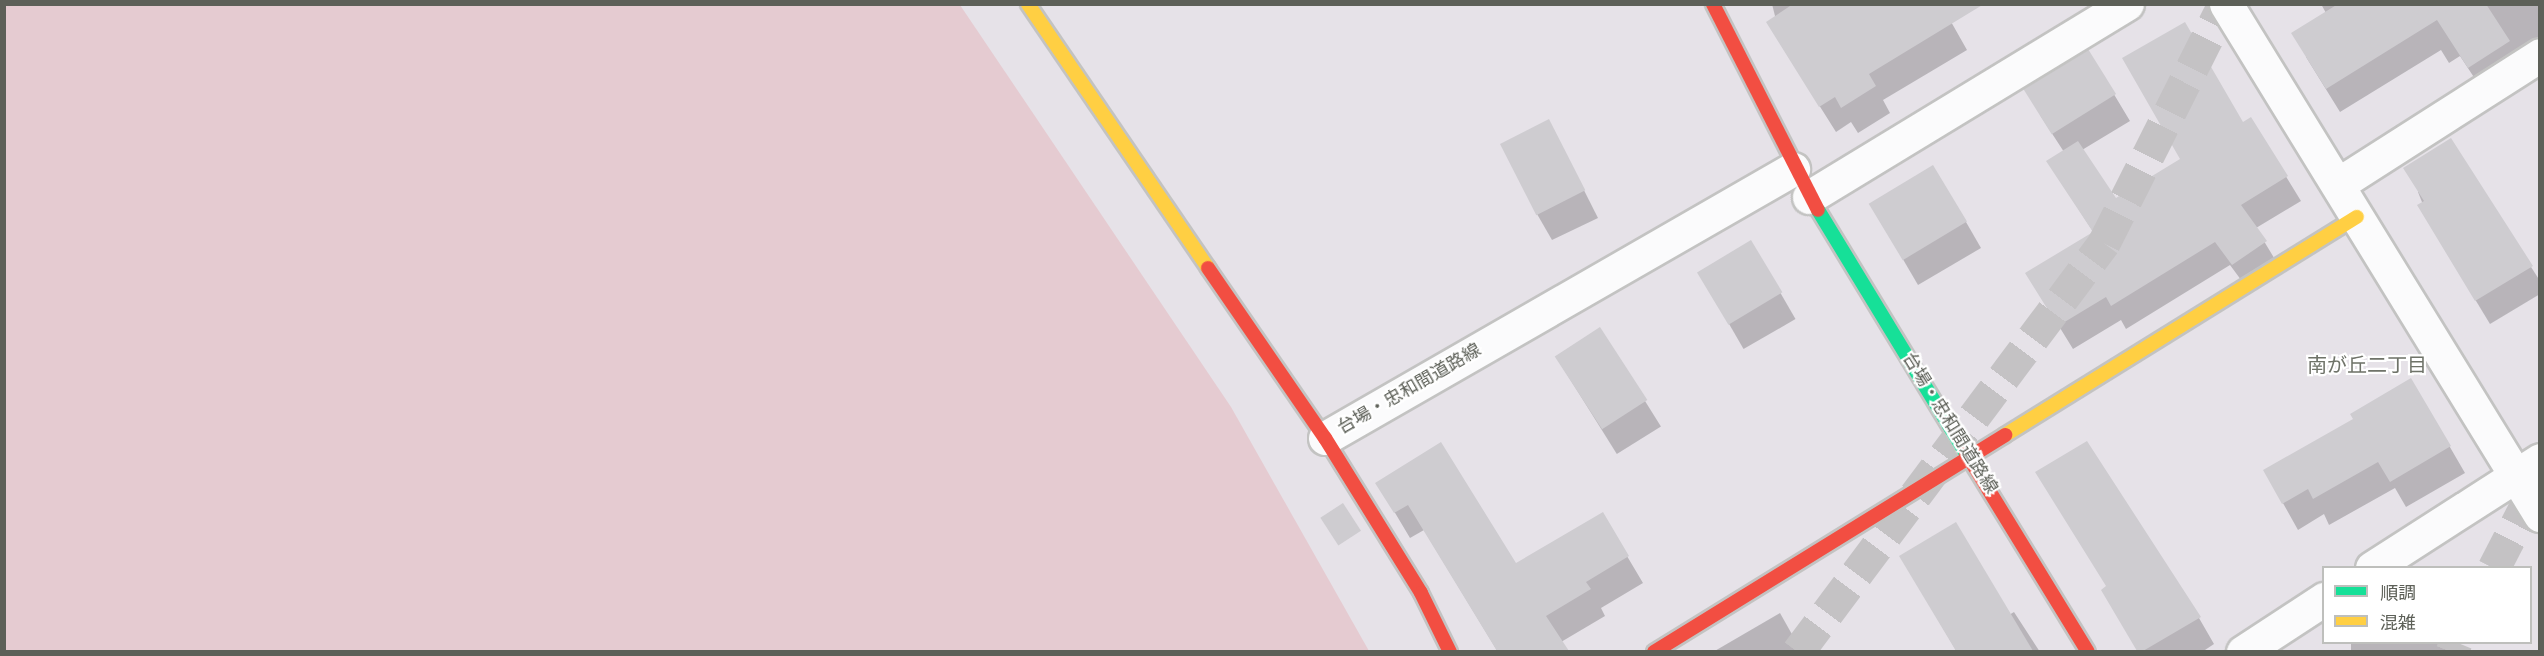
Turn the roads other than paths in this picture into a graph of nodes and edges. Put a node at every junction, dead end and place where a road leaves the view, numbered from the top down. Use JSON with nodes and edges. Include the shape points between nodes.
{"nodes":[{"id":1,"x":1028,"y":4,"type":"edge"},
{"id":2,"x":1713,"y":4,"type":"edge"},
{"id":3,"x":2127,"y":4,"type":"edge"},
{"id":4,"x":2226,"y":4,"type":"edge"},
{"id":5,"x":2540,"y":55,"type":"edge"},
{"id":6,"x":1792,"y":170,"type":"junction"},
{"id":7,"x":2340,"y":183,"type":"junction"},
{"id":8,"x":1809,"y":197,"type":"junction"},
{"id":9,"x":2357,"y":218,"type":"junction"},
{"id":10,"x":1325,"y":438,"type":"junction"},
{"id":11,"x":1970,"y":456,"type":"junction"},
{"id":12,"x":2527,"y":468,"type":"edge"},
{"id":13,"x":2540,"y":515,"type":"edge"},
{"id":14,"x":2374,"y":566,"type":"edge"},
{"id":15,"x":2322,"y":600,"type":"edge"},
{"id":16,"x":1450,"y":651,"type":"edge"},
{"id":17,"x":1654,"y":651,"type":"edge"},
{"id":18,"x":2088,"y":651,"type":"edge"},
{"id":19,"x":2243,"y":651,"type":"edge"}],
"edges":[{"from":1,"to":10,"type":"street","name":"台場・忠和間道路線"},
{"from":2,"to":6,"type":"street","name":"台場・忠和間道路線"},
{"from":3,"to":8,"type":"street"},
{"from":4,"to":7,"type":"street"},
{"from":5,"to":7,"type":"street"},
{"from":6,"to":8,"type":"street","name":"台場・忠和間道路線"},
{"from":6,"to":10,"type":"street","name":"台場・忠和間道路線"},
{"from":7,"to":9,"type":"street"},
{"from":8,"to":11,"type":"street","name":"台場・忠和間道路線"},
{"from":9,"to":11,"type":"street"},
{"from":9,"to":12,"type":"street"},
{"from":10,"to":16,"type":"street","via":[[1421,593]]},
{"from":11,"to":17,"type":"street"},
{"from":11,"to":18,"type":"street","name":"台場・忠和間道路線"},
{"from":12,"to":13,"type":"street"},
{"from":12,"to":14,"type":"street"},
{"from":15,"to":19,"type":"street"}]}
